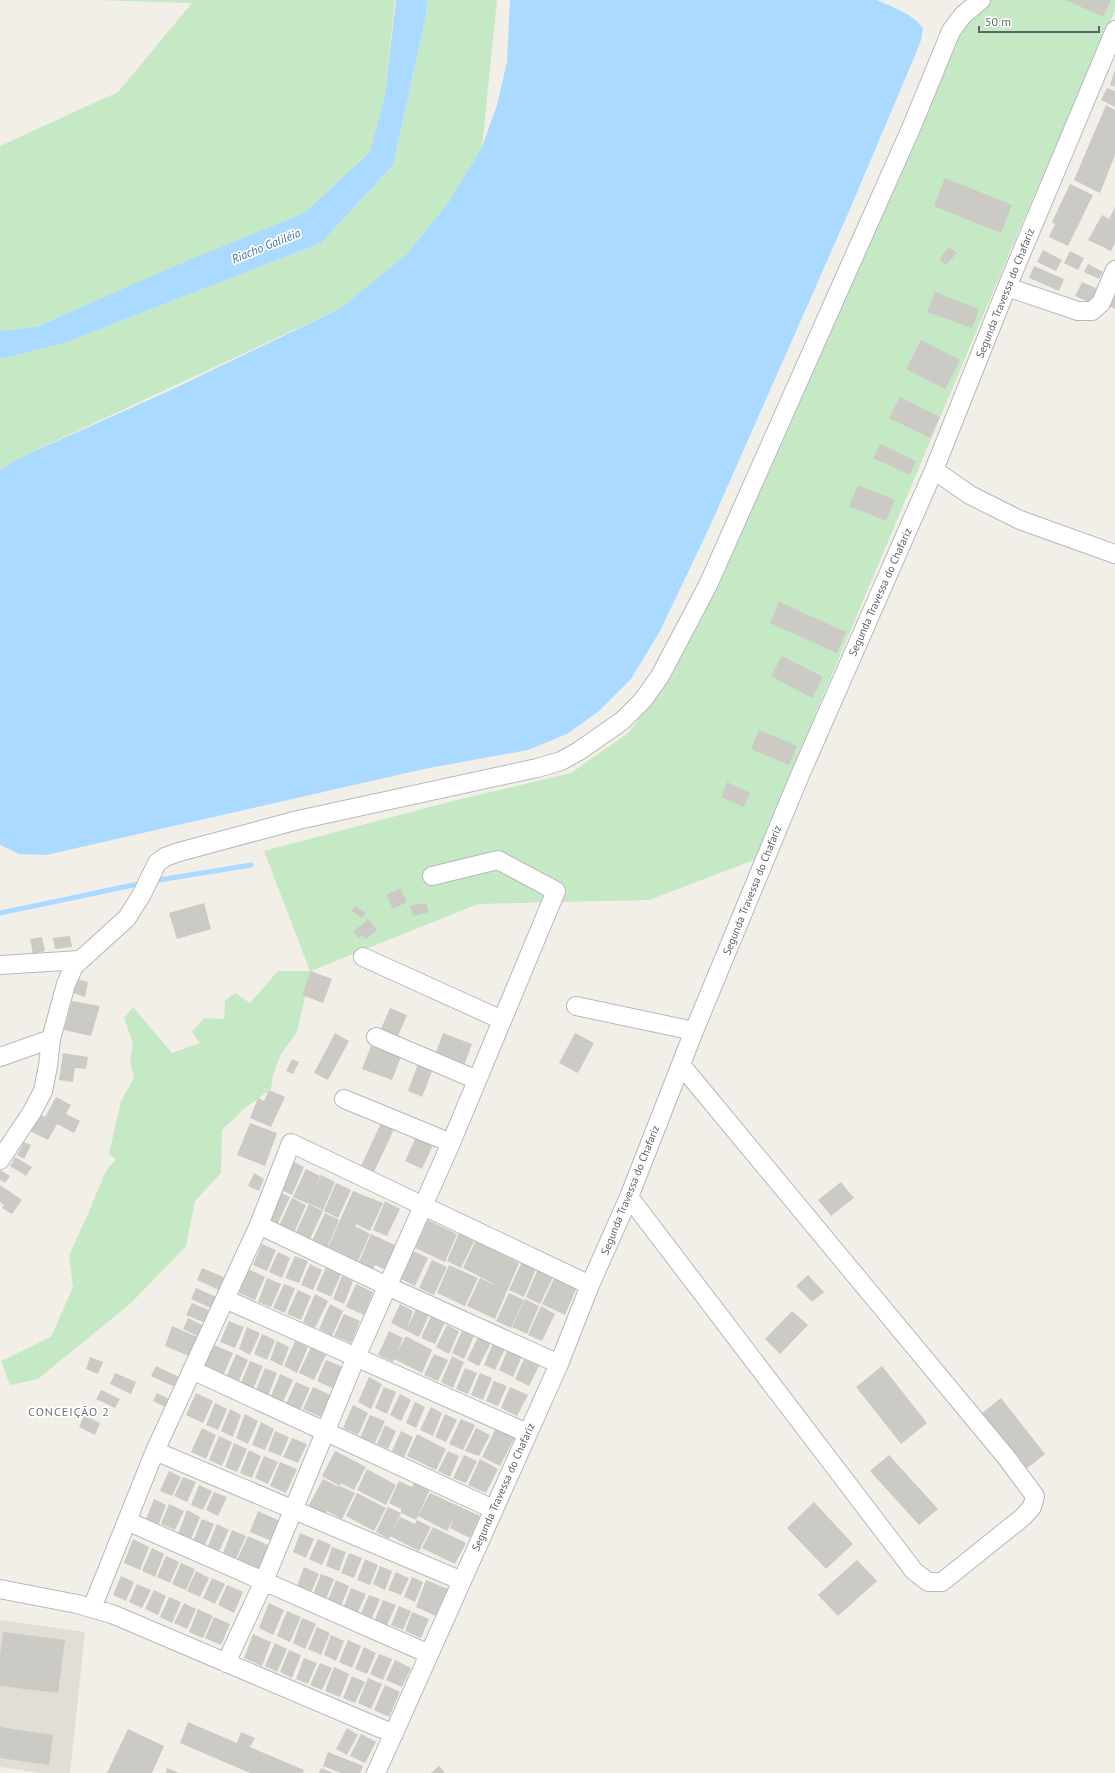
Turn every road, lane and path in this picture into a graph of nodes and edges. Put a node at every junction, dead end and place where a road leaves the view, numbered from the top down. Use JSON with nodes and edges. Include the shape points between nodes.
{"nodes":[{"id":1,"x":965,"y":0,"type":"edge"},
{"id":2,"x":981,"y":0,"type":"edge"},
{"id":3,"x":1115,"y":30,"type":"edge"},
{"id":4,"x":951,"y":31,"type":"junction"},
{"id":5,"x":1115,"y":270,"type":"edge"},
{"id":6,"x":1007,"y":287,"type":"junction"},
{"id":7,"x":934,"y":470,"type":"junction"},
{"id":8,"x":1115,"y":554,"type":"edge"},
{"id":9,"x":432,"y":876,"type":"dead end"},
{"id":10,"x":363,"y":957,"type":"dead end"},
{"id":11,"x":80,"y":960,"type":"junction"},
{"id":12,"x":0,"y":965,"type":"edge"},
{"id":13,"x":576,"y":1006,"type":"dead end"},
{"id":14,"x":502,"y":1020,"type":"junction"},
{"id":15,"x":694,"y":1031,"type":"junction"},
{"id":16,"x":376,"y":1037,"type":"dead end"},
{"id":17,"x":51,"y":1038,"type":"junction"},
{"id":18,"x":0,"y":1057,"type":"edge"},
{"id":19,"x":681,"y":1065,"type":"junction"},
{"id":20,"x":477,"y":1080,"type":"junction"},
{"id":21,"x":344,"y":1099,"type":"dead end"},
{"id":22,"x":451,"y":1143,"type":"junction"},
{"id":23,"x":0,"y":1160,"type":"edge"},
{"id":24,"x":629,"y":1197,"type":"junction"},
{"id":25,"x":422,"y":1205,"type":"junction"},
{"id":26,"x":259,"y":1225,"type":"junction"},
{"id":27,"x":590,"y":1285,"type":"junction"},
{"id":28,"x":387,"y":1286,"type":"junction"},
{"id":29,"x":225,"y":1299,"type":"junction"},
{"id":30,"x":356,"y":1358,"type":"junction"},
{"id":31,"x":558,"y":1364,"type":"junction"},
{"id":32,"x":192,"y":1370,"type":"junction"},
{"id":33,"x":325,"y":1432,"type":"junction"},
{"id":34,"x":527,"y":1433,"type":"junction"},
{"id":35,"x":155,"y":1451,"type":"junction"},
{"id":36,"x":493,"y":1509,"type":"junction"},
{"id":37,"x":293,"y":1510,"type":"junction"},
{"id":38,"x":128,"y":1521,"type":"junction"},
{"id":39,"x":264,"y":1581,"type":"junction"},
{"id":40,"x":462,"y":1581,"type":"junction"},
{"id":41,"x":0,"y":1589,"type":"edge"},
{"id":42,"x":92,"y":1608,"type":"junction"},
{"id":43,"x":429,"y":1654,"type":"junction"},
{"id":44,"x":226,"y":1663,"type":"junction"},
{"id":45,"x":390,"y":1740,"type":"junction"},
{"id":46,"x":376,"y":1773,"type":"edge"}],
"edges":[{"from":1,"to":4,"type":"street"},
{"from":2,"to":4,"type":"street","via":[[963,15]]},
{"from":3,"to":6,"type":"street","name":"Segunda Travessa do Chafariz"},
{"from":4,"to":11,"type":"street","via":[[912,126],[708,585],[660,676],[643,700],[600,738],[561,761],[298,820],[179,852],[161,860],[152,871],[142,894],[126,918]]},
{"from":5,"to":6,"type":"street","via":[[1100,303],[1092,312],[1078,311]]},
{"from":6,"to":7,"type":"street","name":"Segunda Travessa do Chafariz"},
{"from":7,"to":8,"type":"street","via":[[970,495],[1020,520]]},
{"from":7,"to":15,"type":"street","name":"Segunda Travessa do Chafariz","via":[[800,775]]},
{"from":9,"to":14,"type":"street","via":[[498,860],[556,891]]},
{"from":10,"to":14,"type":"street"},
{"from":11,"to":12,"type":"street"},
{"from":11,"to":17,"type":"street","via":[[74,966],[66,984]]},
{"from":13,"to":15,"type":"street"},
{"from":14,"to":20,"type":"street"},
{"from":15,"to":19,"type":"street","name":"Segunda Travessa do Chafariz"},
{"from":16,"to":20,"type":"street"},
{"from":17,"to":18,"type":"street"},
{"from":17,"to":23,"type":"street","via":[[42,1091],[32,1112]]},
{"from":19,"to":24,"type":"street","name":"Segunda Travessa do Chafariz"},
{"from":19,"to":24,"type":"street","via":[[1006,1457],[1035,1496],[1032,1507],[1013,1526],[942,1582],[928,1582],[914,1572]]},
{"from":20,"to":22,"type":"street"},
{"from":21,"to":22,"type":"street"},
{"from":22,"to":25,"type":"street"},
{"from":24,"to":27,"type":"street","name":"Segunda Travessa do Chafariz"},
{"from":25,"to":26,"type":"street","via":[[291,1143]]},
{"from":25,"to":27,"type":"street"},
{"from":25,"to":28,"type":"street"},
{"from":26,"to":28,"type":"street"},
{"from":26,"to":29,"type":"street"},
{"from":27,"to":31,"type":"street","name":"Segunda Travessa do Chafariz"},
{"from":28,"to":30,"type":"street"},
{"from":28,"to":31,"type":"street"},
{"from":29,"to":30,"type":"street"},
{"from":29,"to":32,"type":"street"},
{"from":30,"to":33,"type":"street"},
{"from":30,"to":34,"type":"street"},
{"from":31,"to":34,"type":"street","name":"Segunda Travessa do Chafariz"},
{"from":32,"to":33,"type":"street"},
{"from":32,"to":35,"type":"street"},
{"from":33,"to":36,"type":"street"},
{"from":33,"to":37,"type":"street"},
{"from":34,"to":36,"type":"street","name":"Segunda Travessa do Chafariz"},
{"from":35,"to":37,"type":"street"},
{"from":35,"to":38,"type":"street"},
{"from":36,"to":40,"type":"street","name":"Segunda Travessa do Chafariz"},
{"from":37,"to":39,"type":"street"},
{"from":37,"to":40,"type":"street"},
{"from":38,"to":39,"type":"street"},
{"from":38,"to":42,"type":"street"},
{"from":39,"to":43,"type":"street"},
{"from":39,"to":44,"type":"street"},
{"from":40,"to":43,"type":"street","name":"Segunda Travessa do Chafariz"},
{"from":41,"to":42,"type":"street"},
{"from":42,"to":44,"type":"street","via":[[145,1627]]},
{"from":43,"to":45,"type":"street","name":"Segunda Travessa do Chafariz"},
{"from":44,"to":45,"type":"street"},
{"from":45,"to":46,"type":"street","name":"Segunda Travessa do Chafariz"}]}
